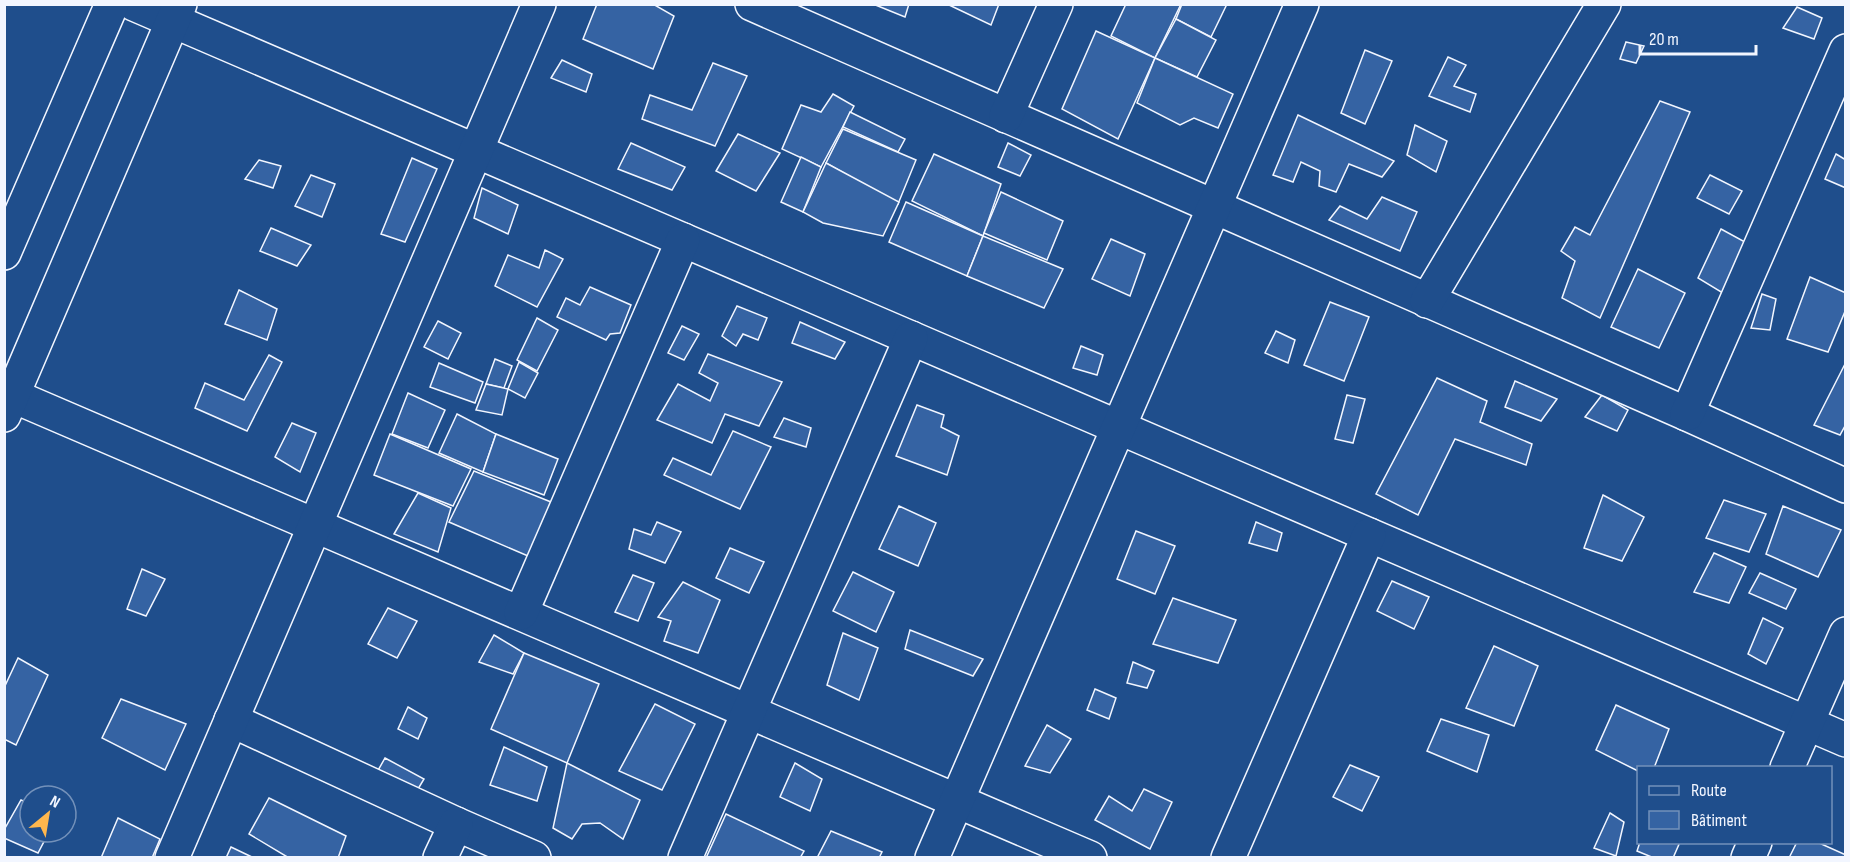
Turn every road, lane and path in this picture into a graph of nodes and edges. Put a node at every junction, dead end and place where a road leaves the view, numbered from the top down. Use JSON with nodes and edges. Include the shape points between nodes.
{"nodes":[{"id":1,"x":112,"y":4,"type":"edge"},
{"id":2,"x":134,"y":4,"type":"edge"},
{"id":3,"x":538,"y":4,"type":"edge"},
{"id":4,"x":752,"y":4,"type":"edge"},
{"id":5,"x":1056,"y":4,"type":"edge"},
{"id":6,"x":1302,"y":4,"type":"edge"},
{"id":7,"x":1604,"y":4,"type":"edge"},
{"id":8,"x":176,"y":13,"type":"edge"},
{"id":9,"x":799,"y":14,"type":"edge"},
{"id":10,"x":1845,"y":51,"type":"edge"},
{"id":11,"x":1006,"y":116,"type":"junction"},
{"id":12,"x":476,"y":151,"type":"junction"},
{"id":13,"x":1214,"y":207,"type":"junction"},
{"id":14,"x":683,"y":240,"type":"junction"},
{"id":15,"x":4,"y":253,"type":"edge"},
{"id":16,"x":1427,"y":301,"type":"junction"},
{"id":17,"x":911,"y":338,"type":"junction"},
{"id":18,"x":7,"y":401,"type":"edge"},
{"id":19,"x":1687,"y":414,"type":"junction"},
{"id":20,"x":1119,"y":428,"type":"junction"},
{"id":21,"x":1845,"y":486,"type":"edge"},
{"id":22,"x":315,"y":525,"type":"junction"},
{"id":23,"x":1369,"y":535,"type":"junction"},
{"id":24,"x":521,"y":613,"type":"junction"},
{"id":25,"x":1845,"y":634,"type":"edge"},
{"id":26,"x":748,"y":711,"type":"junction"},
{"id":27,"x":231,"y":720,"type":"junction"},
{"id":28,"x":1807,"y":723,"type":"junction"},
{"id":29,"x":1845,"y":740,"type":"edge"},
{"id":30,"x":1788,"y":766,"type":"edge"},
{"id":31,"x":957,"y":800,"type":"junction"},
{"id":32,"x":456,"y":824,"type":"junction"},
{"id":33,"x":1755,"y":844,"type":"edge"},
{"id":34,"x":172,"y":858,"type":"edge"},
{"id":35,"x":440,"y":858,"type":"edge"},
{"id":36,"x":534,"y":858,"type":"edge"},
{"id":37,"x":685,"y":858,"type":"edge"},
{"id":38,"x":932,"y":858,"type":"edge"},
{"id":39,"x":1090,"y":858,"type":"edge"},
{"id":40,"x":1228,"y":858,"type":"edge"},
{"id":41,"x":1748,"y":858,"type":"edge"}],
"edges":[{"from":1,"to":15,"type":"street"},
{"from":2,"to":8,"type":"street"},
{"from":3,"to":12,"type":"street"},
{"from":4,"to":9,"type":"street"},
{"from":5,"to":11,"type":"street"},
{"from":6,"to":13,"type":"street"},
{"from":7,"to":16,"type":"street"},
{"from":8,"to":12,"type":"street"},
{"from":8,"to":18,"type":"street"},
{"from":9,"to":11,"type":"street"},
{"from":10,"to":19,"type":"street"},
{"from":11,"to":13,"type":"street"},
{"from":12,"to":14,"type":"street"},
{"from":12,"to":22,"type":"street"},
{"from":13,"to":16,"type":"street"},
{"from":13,"to":20,"type":"street"},
{"from":14,"to":17,"type":"street"},
{"from":14,"to":24,"type":"street"},
{"from":16,"to":19,"type":"street"},
{"from":17,"to":20,"type":"street"},
{"from":17,"to":26,"type":"street"},
{"from":18,"to":22,"type":"street"},
{"from":19,"to":21,"type":"street"},
{"from":20,"to":23,"type":"street"},
{"from":20,"to":31,"type":"street"},
{"from":22,"to":24,"type":"street"},
{"from":22,"to":27,"type":"street"},
{"from":23,"to":28,"type":"street"},
{"from":23,"to":40,"type":"street"},
{"from":24,"to":26,"type":"street"},
{"from":25,"to":28,"type":"street"},
{"from":26,"to":31,"type":"street"},
{"from":26,"to":37,"type":"street"},
{"from":27,"to":32,"type":"street"},
{"from":27,"to":34,"type":"street"},
{"from":28,"to":29,"type":"street"},
{"from":28,"to":30,"type":"street"},
{"from":31,"to":38,"type":"street"},
{"from":31,"to":39,"type":"street"},
{"from":32,"to":35,"type":"street"},
{"from":32,"to":36,"type":"street"},
{"from":33,"to":41,"type":"street"}]}
